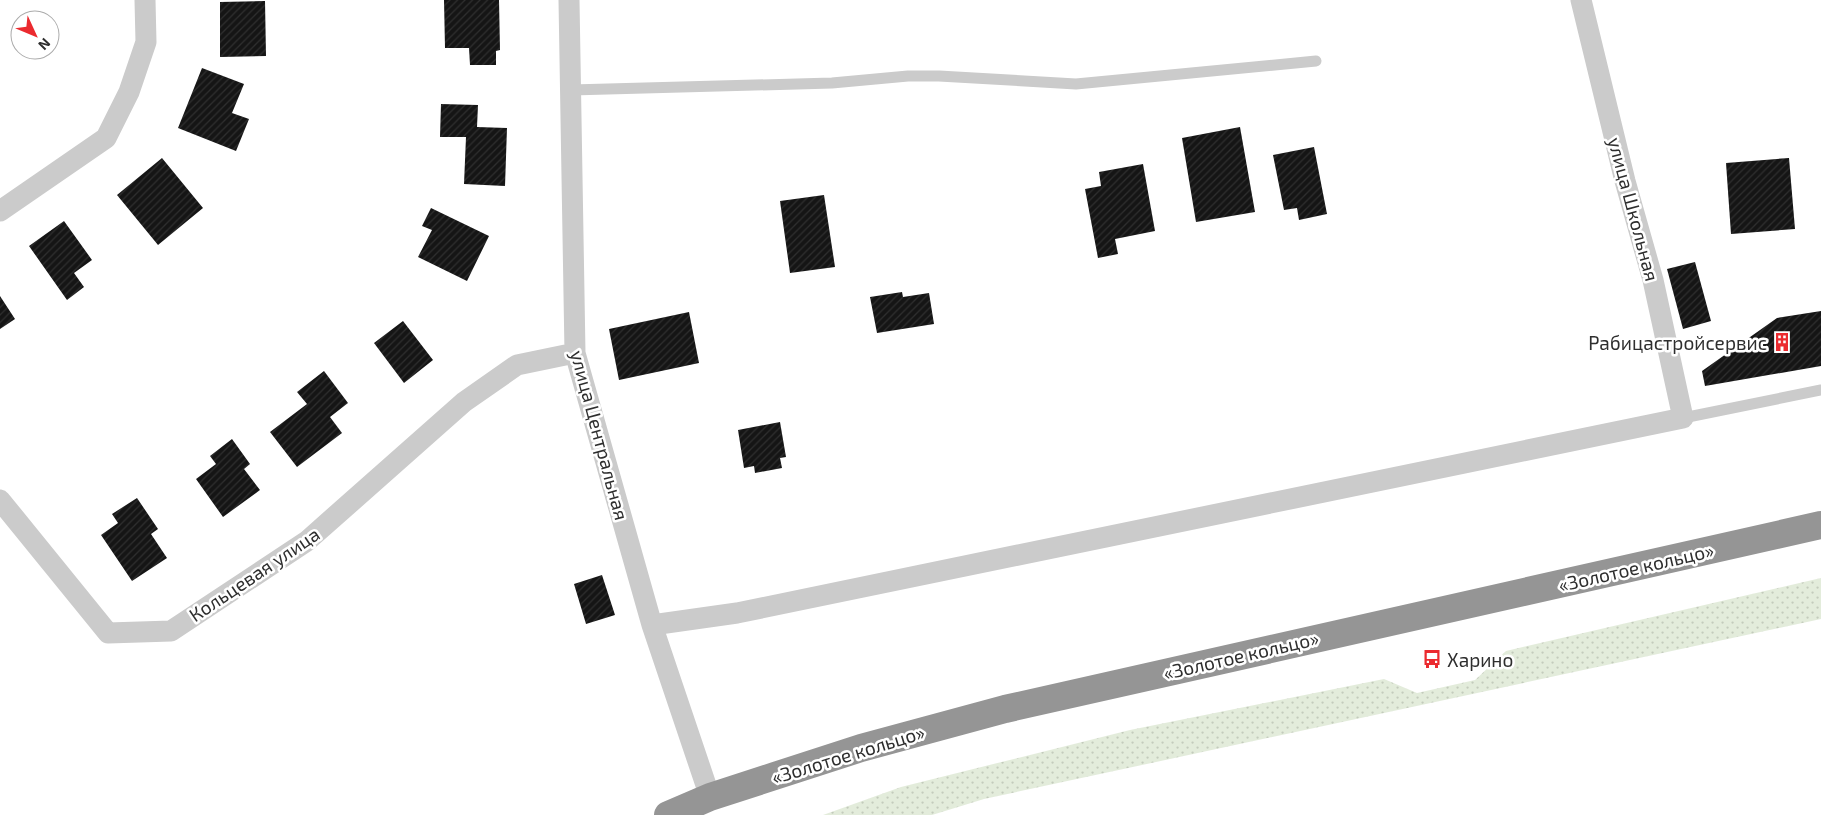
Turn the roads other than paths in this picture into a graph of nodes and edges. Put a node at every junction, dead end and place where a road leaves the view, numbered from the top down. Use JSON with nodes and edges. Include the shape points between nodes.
{"nodes":[{"id":1,"x":145,"y":0,"type":"edge"},
{"id":2,"x":569,"y":0,"type":"edge"},
{"id":3,"x":1580,"y":0,"type":"edge"},
{"id":4,"x":1316,"y":62,"type":"dead end"},
{"id":5,"x":571,"y":90,"type":"junction"},
{"id":6,"x":0,"y":211,"type":"edge"},
{"id":7,"x":575,"y":353,"type":"junction"},
{"id":8,"x":1821,"y":390,"type":"edge"},
{"id":9,"x":1683,"y":418,"type":"junction"},
{"id":10,"x":0,"y":500,"type":"edge"},
{"id":11,"x":1821,"y":525,"type":"edge"},
{"id":12,"x":652,"y":625,"type":"junction"},
{"id":13,"x":710,"y":797,"type":"junction"},
{"id":14,"x":668,"y":815,"type":"edge"}],
"edges":[{"from":1,"to":6,"type":"street","via":[[146,42],[130,92],[106,138]]},
{"from":2,"to":5,"type":"street","name":"улица Центральная"},
{"from":3,"to":9,"type":"street","name":"улица Школьная","via":[[1653,280]]},
{"from":4,"to":5,"type":"lane","via":[[1076,84],[908,76],[832,84]]},
{"from":5,"to":7,"type":"street","name":"улица Центральная"},
{"from":7,"to":10,"type":"street","name":"Кольцевая улица","via":[[517,365],[464,402],[307,541],[171,631],[108,633]]},
{"from":7,"to":12,"type":"street","name":"улица Центральная"},
{"from":8,"to":9,"type":"lane"},
{"from":9,"to":12,"type":"street","via":[[737,613]]},
{"from":11,"to":13,"type":"highway","name":"«Золотое кольцо»","via":[[1005,709],[860,748]]},
{"from":12,"to":13,"type":"street","name":"улица Центральная"},
{"from":13,"to":14,"type":"highway","name":"«Золотое кольцо»"}]}
